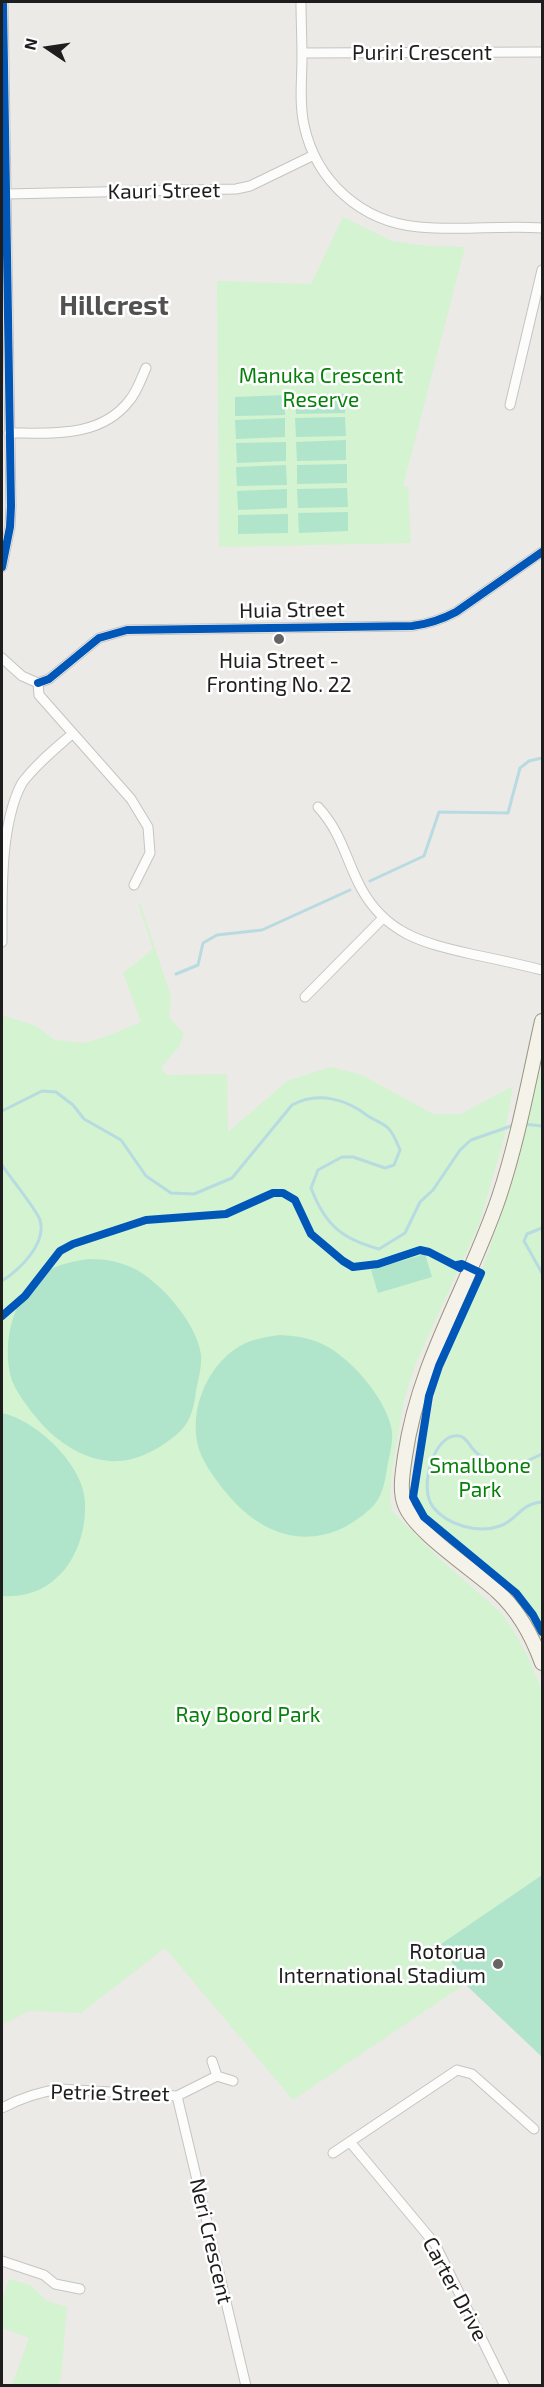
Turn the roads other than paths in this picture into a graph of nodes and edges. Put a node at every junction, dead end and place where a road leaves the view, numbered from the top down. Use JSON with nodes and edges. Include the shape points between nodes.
{"nodes":[{"id":1,"x":3,"y":2,"type":"edge"},
{"id":2,"x":301,"y":2,"type":"edge"},
{"id":3,"x":543,"y":52,"type":"edge"},
{"id":4,"x":302,"y":53,"type":"junction"},
{"id":5,"x":314,"y":155,"type":"junction"},
{"id":6,"x":6,"y":194,"type":"junction"},
{"id":7,"x":543,"y":228,"type":"edge"},
{"id":8,"x":543,"y":270,"type":"edge"},
{"id":9,"x":146,"y":368,"type":"dead end"},
{"id":10,"x":510,"y":405,"type":"dead end"},
{"id":11,"x":9,"y":433,"type":"junction"},
{"id":12,"x":543,"y":552,"type":"edge"},
{"id":13,"x":2,"y":567,"type":"edge"},
{"id":14,"x":2,"y":658,"type":"edge"},
{"id":15,"x":38,"y":683,"type":"junction"},
{"id":16,"x":72,"y":734,"type":"junction"},
{"id":17,"x":318,"y":807,"type":"dead end"},
{"id":18,"x":134,"y":885,"type":"dead end"},
{"id":19,"x":382,"y":918,"type":"junction"},
{"id":20,"x":2,"y":942,"type":"edge"},
{"id":21,"x":543,"y":970,"type":"edge"},
{"id":22,"x":305,"y":997,"type":"dead end"},
{"id":23,"x":543,"y":1021,"type":"edge"},
{"id":24,"x":543,"y":1663,"type":"edge"},
{"id":25,"x":212,"y":2061,"type":"dead end"},
{"id":26,"x":217,"y":2076,"type":"junction"},
{"id":27,"x":233,"y":2081,"type":"dead end"},
{"id":28,"x":177,"y":2096,"type":"junction"},
{"id":29,"x":2,"y":2108,"type":"edge"},
{"id":30,"x":534,"y":2129,"type":"dead end"},
{"id":31,"x":350,"y":2142,"type":"junction"},
{"id":32,"x":333,"y":2153,"type":"dead end"},
{"id":33,"x":2,"y":2261,"type":"edge"},
{"id":34,"x":80,"y":2289,"type":"dead end"},
{"id":35,"x":246,"y":2385,"type":"edge"},
{"id":36,"x":505,"y":2385,"type":"edge"}],
"edges":[{"from":1,"to":6,"type":"street"},
{"from":2,"to":4,"type":"street"},
{"from":3,"to":4,"type":"street","name":"Puriri Crescent"},
{"from":4,"to":5,"type":"street","via":[[304,124]]},
{"from":5,"to":6,"type":"street","name":"Kauri Street","via":[[236,189]]},
{"from":5,"to":7,"type":"street","via":[[344,196],[394,223],[436,228]]},
{"from":6,"to":11,"type":"street"},
{"from":8,"to":10,"type":"street"},
{"from":9,"to":11,"type":"street","via":[[131,400],[106,422],[75,431]]},
{"from":11,"to":13,"type":"street","via":[[10,527]]},
{"from":12,"to":15,"type":"street","name":"Huia Street","via":[[456,612],[434,622],[412,626],[127,630],[99,638],[49,679]]},
{"from":14,"to":15,"type":"street","via":[[22,676]]},
{"from":15,"to":16,"type":"street","via":[[39,695]]},
{"from":16,"to":18,"type":"street","via":[[130,799],[148,827],[150,853]]},
{"from":16,"to":20,"type":"street","via":[[31,771],[11,803],[2,842]]},
{"from":17,"to":19,"type":"street","via":[[333,823],[361,888]]},
{"from":19,"to":21,"type":"street","via":[[424,942]]},
{"from":19,"to":22,"type":"street"},
{"from":23,"to":24,"type":"main road","via":[[506,1173],[488,1226],[421,1382],[406,1447],[402,1494],[417,1524],[510,1604]]},
{"from":25,"to":26,"type":"street"},
{"from":26,"to":27,"type":"street"},
{"from":26,"to":28,"type":"street","name":"Petrie Street"},
{"from":28,"to":29,"type":"street","name":"Petrie Street","via":[[60,2089],[32,2094]]},
{"from":28,"to":35,"type":"street","name":"Neri Crescent"},
{"from":30,"to":31,"type":"street","via":[[472,2074],[457,2070]]},
{"from":31,"to":32,"type":"street"},
{"from":31,"to":36,"type":"street","name":"Carter Drive","via":[[435,2244]]},
{"from":33,"to":34,"type":"street","via":[[44,2275],[55,2284]]}]}
